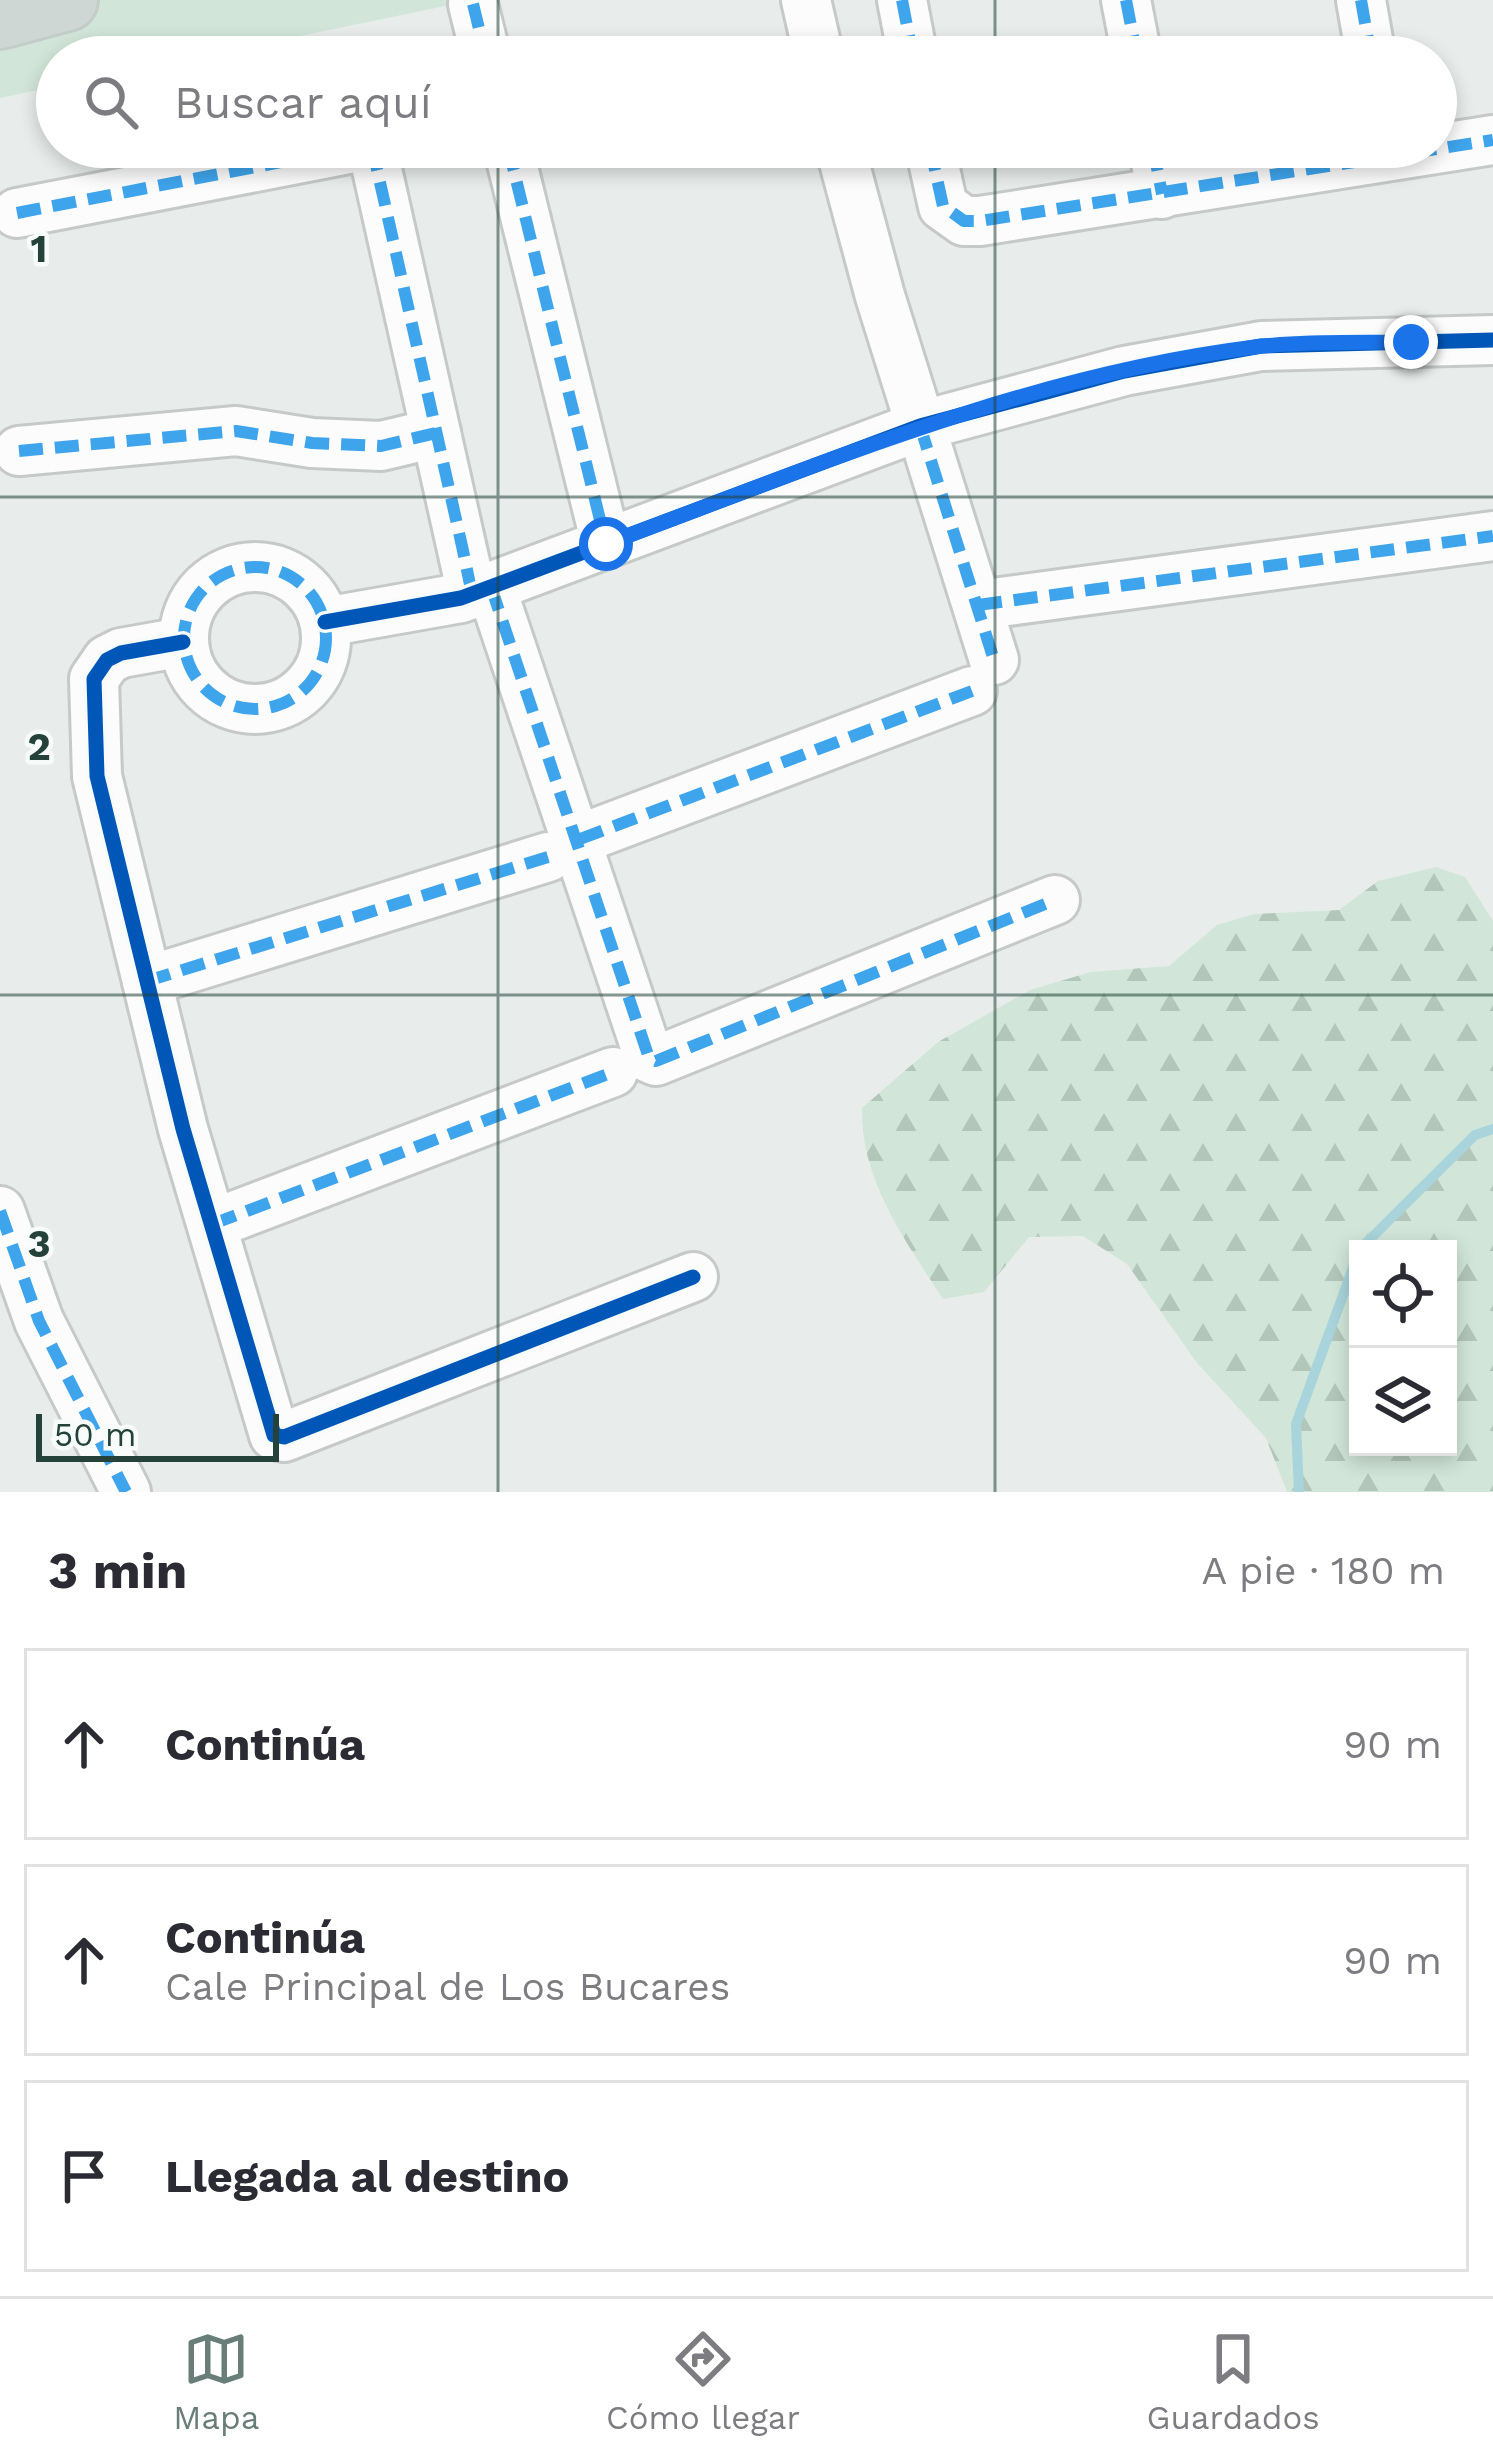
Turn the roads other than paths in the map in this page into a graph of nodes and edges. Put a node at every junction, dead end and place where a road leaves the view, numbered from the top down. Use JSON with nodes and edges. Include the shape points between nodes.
{"nodes":[{"id":1,"x":67,"y":0,"type":"edge"},
{"id":2,"x":806,"y":0,"type":"edge"},
{"id":3,"x":902,"y":0,"type":"edge"},
{"id":4,"x":1126,"y":0,"type":"edge"},
{"id":5,"x":1361,"y":0,"type":"edge"},
{"id":6,"x":472,"y":4,"type":"dead end"},
{"id":7,"x":0,"y":18,"type":"edge"},
{"id":8,"x":480,"y":36,"type":"edge"},
{"id":9,"x":814,"y":36,"type":"edge"},
{"id":10,"x":909,"y":36,"type":"edge"},
{"id":11,"x":1133,"y":36,"type":"edge"},
{"id":12,"x":1367,"y":36,"type":"edge"},
{"id":13,"x":1493,"y":140,"type":"edge"},
{"id":14,"x":1457,"y":144,"type":"edge"},
{"id":15,"x":250,"y":168,"type":"edge"},
{"id":16,"x":377,"y":168,"type":"edge"},
{"id":17,"x":513,"y":168,"type":"edge"},
{"id":18,"x":846,"y":168,"type":"edge"},
{"id":19,"x":935,"y":168,"type":"edge"},
{"id":20,"x":1157,"y":168,"type":"edge"},
{"id":21,"x":1304,"y":168,"type":"edge"},
{"id":22,"x":1162,"y":194,"type":"junction"},
{"id":23,"x":16,"y":213,"type":"dead end"},
{"id":24,"x":1493,"y":340,"type":"edge"},
{"id":25,"x":920,"y":426,"type":"junction"},
{"id":26,"x":436,"y":433,"type":"junction"},
{"id":27,"x":19,"y":451,"type":"dead end"},
{"id":28,"x":1493,"y":536,"type":"edge"},
{"id":29,"x":606,"y":544,"type":"junction"},
{"id":30,"x":482,"y":591,"type":"junction"},
{"id":31,"x":978,"y":605,"type":"junction"},
{"id":32,"x":325,"y":622,"type":"junction"},
{"id":33,"x":182,"y":642,"type":"junction"},
{"id":34,"x":564,"y":848,"type":"junction"},
{"id":35,"x":1055,"y":900,"type":"dead end"},
{"id":36,"x":147,"y":980,"type":"junction"},
{"id":37,"x":614,"y":1072,"type":"dead end"},
{"id":38,"x":0,"y":1211,"type":"edge"},
{"id":39,"x":213,"y":1224,"type":"junction"},
{"id":40,"x":693,"y":1276,"type":"dead end"},
{"id":41,"x":126,"y":1492,"type":"edge"}],
"edges":[{"from":1,"to":7,"type":"main road"},
{"from":2,"to":9,"type":"street"},
{"from":3,"to":10,"type":"street"},
{"from":4,"to":11,"type":"street"},
{"from":5,"to":12,"type":"street"},
{"from":6,"to":8,"type":"street"},
{"from":13,"to":14,"type":"street"},
{"from":15,"to":23,"type":"street"},
{"from":16,"to":26,"type":"street"},
{"from":17,"to":29,"type":"street"},
{"from":18,"to":25,"type":"street"},
{"from":19,"to":22,"type":"street","via":[[943,206],[964,221]]},
{"from":20,"to":22,"type":"street"},
{"from":21,"to":22,"type":"street"},
{"from":24,"to":25,"type":"street","via":[[1261,346],[1124,370]]},
{"from":25,"to":29,"type":"street"},
{"from":25,"to":31,"type":"street"},
{"from":26,"to":27,"type":"street","via":[[381,446],[236,431]]},
{"from":26,"to":30,"type":"street"},
{"from":28,"to":31,"type":"street"},
{"from":29,"to":30,"type":"street"},
{"from":30,"to":32,"type":"street"},
{"from":30,"to":34,"type":"street"},
{"from":31,"to":34,"type":"street","via":[[983,676]]},
{"from":32,"to":33,"type":"street","via":[[301,583],[259,566],[236,569],[196,596]]},
{"from":32,"to":33,"type":"street","via":[[321,667],[308,686],[268,708],[244,709],[211,694],[188,666]]},
{"from":33,"to":36,"type":"street","via":[[107,660],[91,702],[97,776]]},
{"from":34,"to":35,"type":"street","via":[[656,1061]]},
{"from":34,"to":36,"type":"street"},
{"from":36,"to":39,"type":"street"},
{"from":37,"to":39,"type":"street"},
{"from":38,"to":41,"type":"street","via":[[39,1321]]},
{"from":39,"to":40,"type":"street","via":[[268,1427],[284,1437]]}]}
